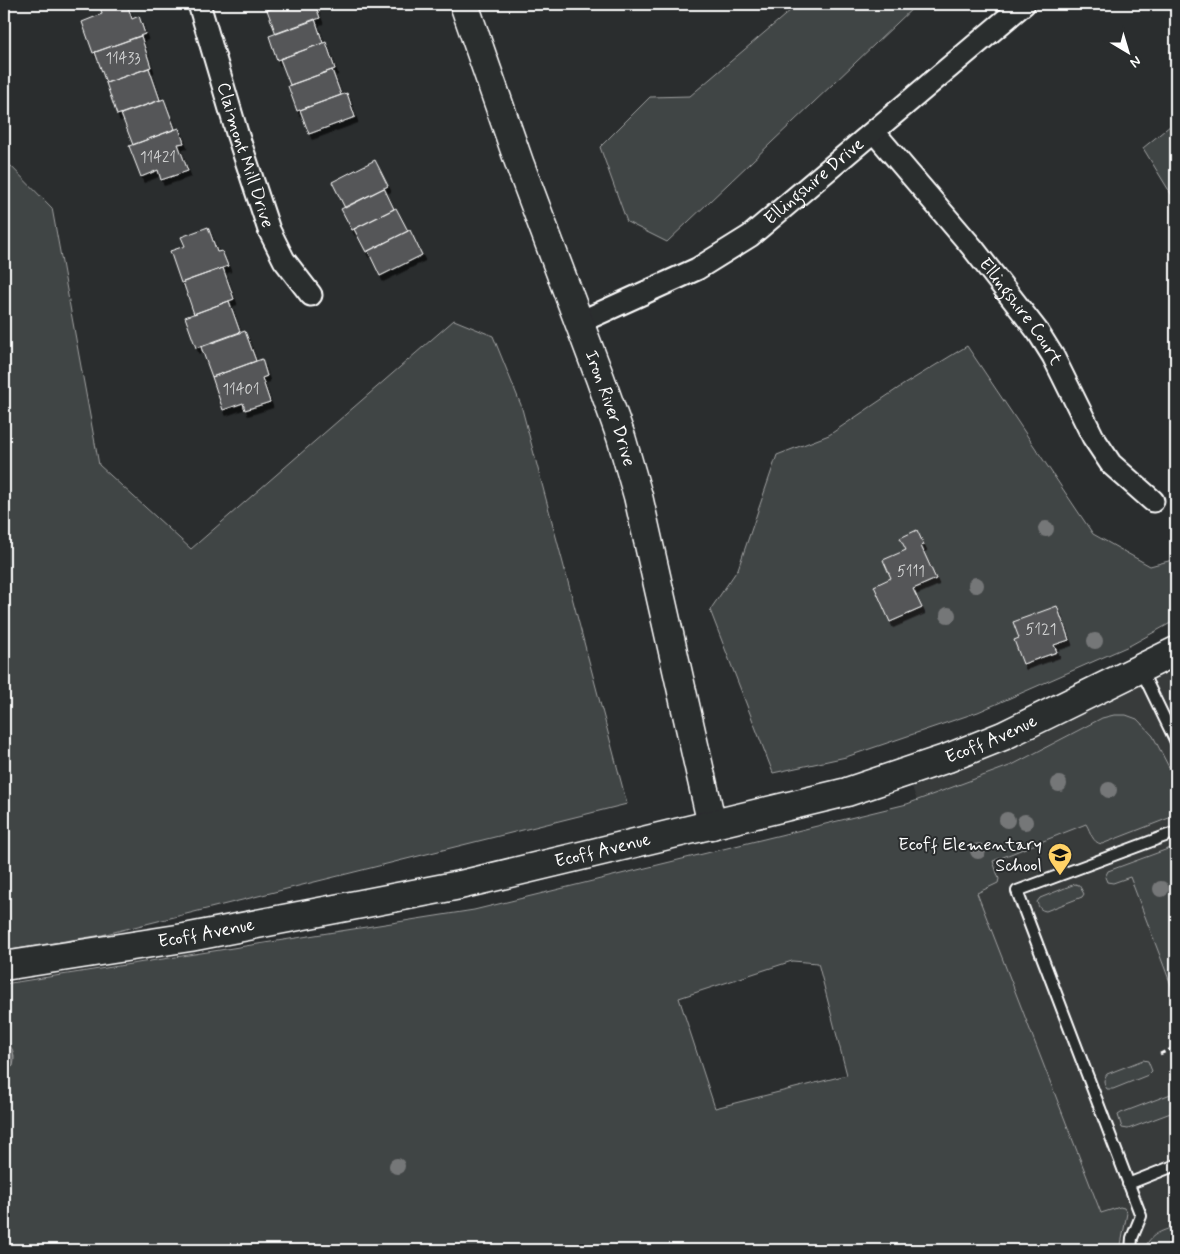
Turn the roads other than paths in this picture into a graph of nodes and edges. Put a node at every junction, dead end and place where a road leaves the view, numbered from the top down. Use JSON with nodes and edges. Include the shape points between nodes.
{"nodes":[{"id":1,"x":199,"y":4,"type":"edge"},
{"id":2,"x":464,"y":4,"type":"edge"},
{"id":3,"x":1024,"y":4,"type":"edge"},
{"id":4,"x":874,"y":132,"type":"junction"},
{"id":5,"x":311,"y":295,"type":"dead end"},
{"id":6,"x":580,"y":322,"type":"junction"},
{"id":7,"x":1154,"y":501,"type":"dead end"},
{"id":8,"x":1176,"y":651,"type":"edge"},
{"id":9,"x":1141,"y":669,"type":"junction"},
{"id":10,"x":1176,"y":742,"type":"edge"},
{"id":11,"x":712,"y":825,"type":"junction"},
{"id":12,"x":1176,"y":832,"type":"edge"},
{"id":13,"x":4,"y":966,"type":"edge"},
{"id":14,"x":1176,"y":1165,"type":"edge"},
{"id":15,"x":1128,"y":1184,"type":"junction"},
{"id":16,"x":1130,"y":1250,"type":"edge"}],
"edges":[{"from":1,"to":5,"type":"street","name":"Claimont Mill Drive","via":[[269,230],[284,260]]},
{"from":2,"to":6,"type":"street","name":"Iron River Drive"},
{"from":3,"to":4,"type":"street","name":"Ellingshire Drive"},
{"from":4,"to":6,"type":"street","name":"Ellingshire Drive","via":[[776,215],[724,254]]},
{"from":4,"to":7,"type":"street","name":"Ellingshire Court","via":[[972,247],[1046,344],[1093,437],[1111,464]]},
{"from":6,"to":11,"type":"street","name":"Iron River Drive","via":[[621,437],[638,496]]},
{"from":8,"to":9,"type":"street","name":"Ecoff Avenue"},
{"from":9,"to":10,"type":"lane"},
{"from":9,"to":11,"type":"street","name":"Ecoff Avenue","via":[[1012,732],[948,758],[847,792]]},
{"from":11,"to":13,"type":"street","name":"Ecoff Avenue","via":[[460,885],[190,937]]},
{"from":12,"to":15,"type":"lane","via":[[1017,891]]},
{"from":14,"to":15,"type":"lane"},
{"from":15,"to":16,"type":"lane","via":[[1141,1216]]}]}
